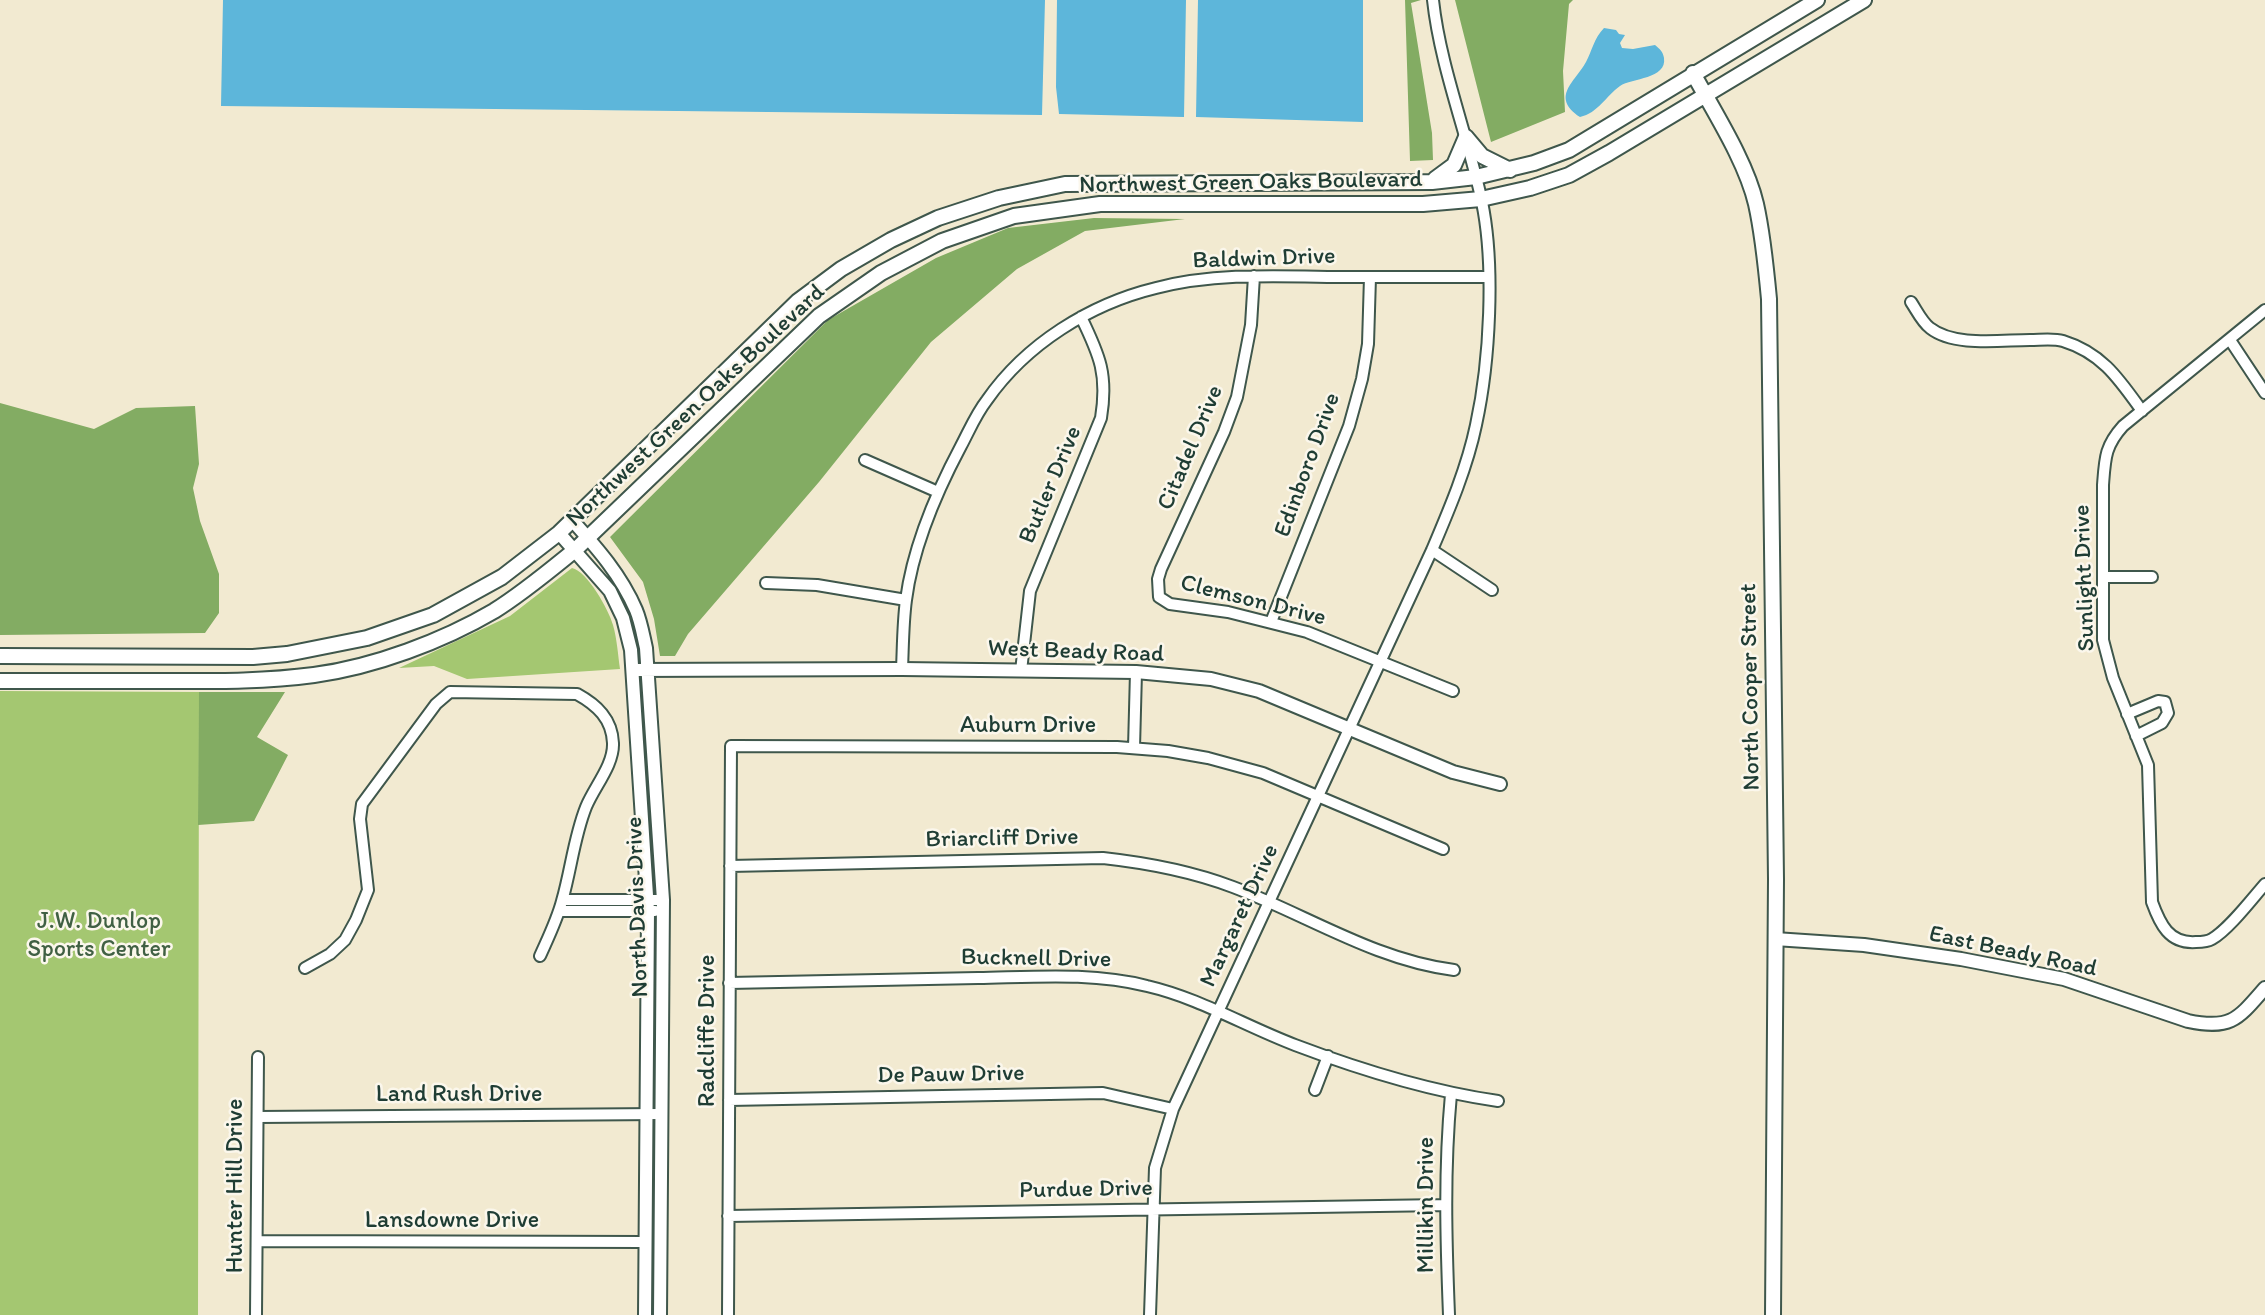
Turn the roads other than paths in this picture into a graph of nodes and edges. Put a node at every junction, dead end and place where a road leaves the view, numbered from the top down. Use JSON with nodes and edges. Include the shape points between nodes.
{"nodes":[{"id":1,"x":1433,"y":0,"type":"edge"},
{"id":2,"x":1817,"y":0,"type":"edge"},
{"id":3,"x":1864,"y":0,"type":"edge"},
{"id":4,"x":1693,"y":73,"type":"junction"},
{"id":5,"x":1704,"y":94,"type":"junction"},
{"id":6,"x":1466,"y":137,"type":"junction"},
{"id":7,"x":1510,"y":170,"type":"junction"},
{"id":8,"x":1476,"y":177,"type":"junction"},
{"id":9,"x":1432,"y":181,"type":"junction"},
{"id":10,"x":1481,"y":198,"type":"junction"},
{"id":11,"x":1254,"y":276,"type":"junction"},
{"id":12,"x":1370,"y":277,"type":"junction"},
{"id":13,"x":1488,"y":277,"type":"junction"},
{"id":14,"x":1911,"y":302,"type":"dead end"},
{"id":15,"x":2265,"y":310,"type":"edge"},
{"id":16,"x":1081,"y":317,"type":"junction"},
{"id":17,"x":2230,"y":340,"type":"junction"},
{"id":18,"x":2265,"y":393,"type":"edge"},
{"id":19,"x":2142,"y":411,"type":"junction"},
{"id":20,"x":865,"y":460,"type":"dead end"},
{"id":21,"x":938,"y":492,"type":"junction"},
{"id":22,"x":572,"y":520,"type":"junction"},
{"id":23,"x":559,"y":533,"type":"junction"},
{"id":24,"x":588,"y":538,"type":"junction"},
{"id":25,"x":575,"y":551,"type":"junction"},
{"id":26,"x":1433,"y":551,"type":"junction"},
{"id":27,"x":2103,"y":577,"type":"junction"},
{"id":28,"x":2152,"y":577,"type":"dead end"},
{"id":29,"x":766,"y":583,"type":"dead end"},
{"id":30,"x":1492,"y":590,"type":"dead end"},
{"id":31,"x":1158,"y":591,"type":"joint"},
{"id":32,"x":906,"y":600,"type":"junction"},
{"id":33,"x":1271,"y":622,"type":"junction"},
{"id":34,"x":0,"y":656,"type":"edge"},
{"id":35,"x":166,"y":657,"type":"junction"},
{"id":36,"x":1381,"y":662,"type":"junction"},
{"id":37,"x":902,"y":669,"type":"junction"},
{"id":38,"x":633,"y":670,"type":"junction"},
{"id":39,"x":647,"y":670,"type":"junction"},
{"id":40,"x":1021,"y":671,"type":"junction"},
{"id":41,"x":1136,"y":672,"type":"junction"},
{"id":42,"x":0,"y":681,"type":"edge"},
{"id":43,"x":166,"y":681,"type":"junction"},
{"id":44,"x":1453,"y":691,"type":"dead end"},
{"id":45,"x":2127,"y":714,"type":"junction"},
{"id":46,"x":1350,"y":729,"type":"junction"},
{"id":47,"x":2136,"y":736,"type":"junction"},
{"id":48,"x":731,"y":747,"type":"joint"},
{"id":49,"x":1134,"y":748,"type":"junction"},
{"id":50,"x":1500,"y":784,"type":"dead end"},
{"id":51,"x":1318,"y":795,"type":"junction"},
{"id":52,"x":1443,"y":849,"type":"dead end"},
{"id":53,"x":730,"y":866,"type":"junction"},
{"id":54,"x":2265,"y":884,"type":"edge"},
{"id":55,"x":1269,"y":903,"type":"junction"},
{"id":56,"x":561,"y":905,"type":"junction"},
{"id":57,"x":648,"y":905,"type":"junction"},
{"id":58,"x":663,"y":905,"type":"junction"},
{"id":59,"x":1775,"y":939,"type":"junction"},
{"id":60,"x":540,"y":956,"type":"dead end"},
{"id":61,"x":305,"y":968,"type":"dead end"},
{"id":62,"x":1454,"y":970,"type":"dead end"},
{"id":63,"x":729,"y":983,"type":"junction"},
{"id":64,"x":2265,"y":988,"type":"edge"},
{"id":65,"x":1219,"y":1011,"type":"junction"},
{"id":66,"x":1328,"y":1056,"type":"junction"},
{"id":67,"x":258,"y":1057,"type":"dead end"},
{"id":68,"x":1315,"y":1090,"type":"dead end"},
{"id":69,"x":1451,"y":1094,"type":"junction"},
{"id":70,"x":729,"y":1100,"type":"junction"},
{"id":71,"x":1498,"y":1101,"type":"dead end"},
{"id":72,"x":1173,"y":1109,"type":"junction"},
{"id":73,"x":646,"y":1114,"type":"junction"},
{"id":74,"x":661,"y":1114,"type":"junction"},
{"id":75,"x":258,"y":1117,"type":"junction"},
{"id":76,"x":1444,"y":1205,"type":"junction"},
{"id":77,"x":1153,"y":1210,"type":"junction"},
{"id":78,"x":728,"y":1216,"type":"junction"},
{"id":79,"x":258,"y":1241,"type":"junction"},
{"id":80,"x":645,"y":1242,"type":"junction"},
{"id":81,"x":256,"y":1315,"type":"edge"},
{"id":82,"x":645,"y":1315,"type":"edge"},
{"id":83,"x":660,"y":1315,"type":"edge"},
{"id":84,"x":728,"y":1315,"type":"edge"},
{"id":85,"x":1150,"y":1315,"type":"edge"},
{"id":86,"x":1449,"y":1315,"type":"edge"},
{"id":87,"x":1773,"y":1315,"type":"edge"}],
"edges":[{"from":1,"to":6,"type":"street","name":"Margaret Drive"},
{"from":2,"to":4,"type":"main road","name":"Northwest Green Oaks Boulevard"},
{"from":3,"to":5,"type":"main road","name":"Northwest Green Oaks Boulevard"},
{"from":4,"to":5,"type":"main road","name":"North Cooper Street"},
{"from":4,"to":7,"type":"main road","name":"Northwest Green Oaks Boulevard","via":[[1569,150]]},
{"from":5,"to":10,"type":"main road","name":"Northwest Green Oaks Boulevard","via":[[1570,175]]},
{"from":5,"to":59,"type":"main road","name":"North Cooper Street","via":[[1755,201],[1769,299]]},
{"from":6,"to":7,"type":"main road","via":[[1482,156]]},
{"from":6,"to":8,"type":"street","name":"Margaret Drive"},
{"from":6,"to":9,"type":"main road","via":[[1454,165]]},
{"from":7,"to":8,"type":"main road","name":"Northwest Green Oaks Boulevard"},
{"from":8,"to":9,"type":"main road","name":"Northwest Green Oaks Boulevard"},
{"from":8,"to":10,"type":"street","name":"Margaret Drive"},
{"from":9,"to":22,"type":"main road","name":"Northwest Green Oaks Boulevard","via":[[1065,184],[937,218],[841,269],[798,301]]},
{"from":10,"to":13,"type":"street","name":"Margaret Drive"},
{"from":10,"to":24,"type":"main road","name":"Northwest Green Oaks Boulevard","via":[[1423,205],[1100,204],[1014,216],[942,241],[880,273],[819,316]]},
{"from":11,"to":12,"type":"street","name":"Baldwin Drive"},
{"from":11,"to":16,"type":"street","name":"Baldwin Drive","via":[[1156,288]]},
{"from":11,"to":31,"type":"street","name":"Citadel Drive","via":[[1251,325],[1237,397],[1161,569]]},
{"from":12,"to":13,"type":"street","name":"Baldwin Drive"},
{"from":12,"to":33,"type":"street","name":"Edinboro Drive","via":[[1368,344],[1349,426]]},
{"from":13,"to":26,"type":"street","name":"Margaret Drive","via":[[1489,316],[1476,427]]},
{"from":14,"to":19,"type":"street","via":[[1931,329],[1954,340],[2060,340],[2085,351],[2110,369]]},
{"from":15,"to":17,"type":"street","name":"Sunlight Drive"},
{"from":16,"to":21,"type":"street","name":"Baldwin Drive","via":[[1034,349],[1002,380],[980,411]]},
{"from":16,"to":40,"type":"street","name":"Butler Drive","via":[[1101,363],[1103,410],[1030,591]]},
{"from":17,"to":18,"type":"street"},
{"from":17,"to":19,"type":"street","name":"Sunlight Drive"},
{"from":19,"to":27,"type":"street","name":"Sunlight Drive","via":[[2111,439],[2105,462]]},
{"from":20,"to":21,"type":"street"},
{"from":21,"to":32,"type":"street","name":"Baldwin Drive","via":[[923,530]]},
{"from":22,"to":23,"type":"main road","name":"Northwest Green Oaks Boulevard"},
{"from":22,"to":24,"type":"street","name":"North Davis Drive"},
{"from":23,"to":25,"type":"street","name":"North Davis Drive"},
{"from":23,"to":35,"type":"main road","name":"Northwest Green Oaks Boulevard","via":[[502,577],[433,615],[367,638],[287,654]]},
{"from":24,"to":25,"type":"main road","name":"Northwest Green Oaks Boulevard"},
{"from":24,"to":39,"type":"street","name":"North Davis Drive","via":[[623,583],[637,613]]},
{"from":25,"to":38,"type":"street","name":"North Davis Drive","via":[[610,591],[623,618]]},
{"from":25,"to":43,"type":"main road","name":"Northwest Green Oaks Boulevard","via":[[494,611],[408,650],[362,665],[236,681]]},
{"from":26,"to":30,"type":"street"},
{"from":26,"to":36,"type":"street","name":"Margaret Drive"},
{"from":27,"to":28,"type":"street"},
{"from":27,"to":45,"type":"street","name":"Sunlight Drive","via":[[2103,640]]},
{"from":29,"to":32,"type":"street","via":[[817,585]]},
{"from":31,"to":33,"type":"street","name":"Clemson Drive","via":[[1170,604]]},
{"from":32,"to":37,"type":"street","name":"Baldwin Drive"},
{"from":33,"to":36,"type":"street","name":"Clemson Drive"},
{"from":34,"to":35,"type":"main road","name":"Northwest Green Oaks Boulevard"},
{"from":35,"to":43,"type":"main road"},
{"from":36,"to":44,"type":"street","name":"Clemson Drive"},
{"from":36,"to":46,"type":"street","name":"Margaret Drive"},
{"from":37,"to":39,"type":"street","name":"West Beady Road"},
{"from":37,"to":40,"type":"street","name":"West Beady Road"},
{"from":38,"to":39,"type":"street","name":"West Beady Road"},
{"from":38,"to":57,"type":"street","name":"North Davis Drive"},
{"from":39,"to":58,"type":"street","name":"North Davis Drive"},
{"from":40,"to":41,"type":"street","name":"West Beady Road"},
{"from":41,"to":46,"type":"street","name":"West Beady Road","via":[[1211,679],[1259,691]]},
{"from":41,"to":49,"type":"street"},
{"from":42,"to":43,"type":"main road","name":"Northwest Green Oaks Boulevard"},
{"from":45,"to":47,"type":"street","name":"Sunlight Drive"},
{"from":45,"to":47,"type":"street","via":[[2158,702],[2167,705],[2162,723]]},
{"from":46,"to":50,"type":"street","name":"West Beady Road","via":[[1453,772]]},
{"from":46,"to":51,"type":"street","name":"Margaret Drive"},
{"from":47,"to":54,"type":"street","name":"Sunlight Drive","via":[[2150,773],[2152,902],[2168,933],[2179,941],[2212,939]]},
{"from":48,"to":49,"type":"street","name":"Auburn Drive"},
{"from":48,"to":53,"type":"street","name":"Radcliffe Drive"},
{"from":49,"to":51,"type":"street","name":"Auburn Drive","via":[[1208,758]]},
{"from":51,"to":52,"type":"street","name":"Auburn Drive"},
{"from":51,"to":55,"type":"street","name":"Margaret Drive"},
{"from":53,"to":55,"type":"street","name":"Briarcliff Drive","via":[[1103,858],[1196,874]]},
{"from":53,"to":63,"type":"street","name":"Radcliffe Drive"},
{"from":55,"to":62,"type":"street","name":"Briarcliff Drive","via":[[1403,960]]},
{"from":55,"to":65,"type":"street","name":"Margaret Drive"},
{"from":56,"to":57,"type":"street"},
{"from":56,"to":60,"type":"street"},
{"from":56,"to":61,"type":"street","via":[[586,808],[611,756],[611,730],[603,713],[577,694],[450,692],[436,704],[362,804],[368,890],[345,940]]},
{"from":57,"to":58,"type":"street"},
{"from":57,"to":73,"type":"street","name":"North Davis Drive"},
{"from":58,"to":74,"type":"street","name":"North Davis Drive"},
{"from":59,"to":64,"type":"street","name":"East Beady Road","via":[[1864,945],[2051,976],[2208,1025],[2235,1020]]},
{"from":59,"to":87,"type":"main road","name":"North Cooper Street"},
{"from":63,"to":65,"type":"street","name":"Bucknell Drive","via":[[1087,978],[1146,985]]},
{"from":63,"to":70,"type":"street","name":"Radcliffe Drive"},
{"from":65,"to":66,"type":"street","name":"Bucknell Drive"},
{"from":65,"to":72,"type":"street","name":"Margaret Drive"},
{"from":66,"to":68,"type":"street"},
{"from":66,"to":69,"type":"street","name":"Bucknell Drive"},
{"from":67,"to":75,"type":"street","name":"Hunter Hill Drive"},
{"from":69,"to":71,"type":"street","name":"Bucknell Drive"},
{"from":69,"to":76,"type":"street","name":"Millikin Drive"},
{"from":70,"to":72,"type":"street","name":"De Pauw Drive","via":[[1103,1093]]},
{"from":70,"to":78,"type":"street","name":"Radcliffe Drive"},
{"from":72,"to":77,"type":"street","name":"Margaret Drive","via":[[1155,1168]]},
{"from":73,"to":74,"type":"street","name":"Land Rush Drive"},
{"from":73,"to":75,"type":"street","name":"Land Rush Drive"},
{"from":73,"to":80,"type":"street","name":"North Davis Drive"},
{"from":74,"to":83,"type":"street","name":"North Davis Drive"},
{"from":75,"to":79,"type":"street","name":"Hunter Hill Drive"},
{"from":76,"to":77,"type":"street","name":"Purdue Drive"},
{"from":76,"to":86,"type":"street","name":"Millikin Drive"},
{"from":77,"to":78,"type":"street","name":"Purdue Drive"},
{"from":77,"to":85,"type":"street","name":"Margaret Drive"},
{"from":78,"to":84,"type":"street","name":"Radcliffe Drive"},
{"from":79,"to":80,"type":"street","name":"Lansdowne Drive"},
{"from":79,"to":81,"type":"street","name":"Hunter Hill Drive"},
{"from":80,"to":82,"type":"street","name":"North Davis Drive"}]}
